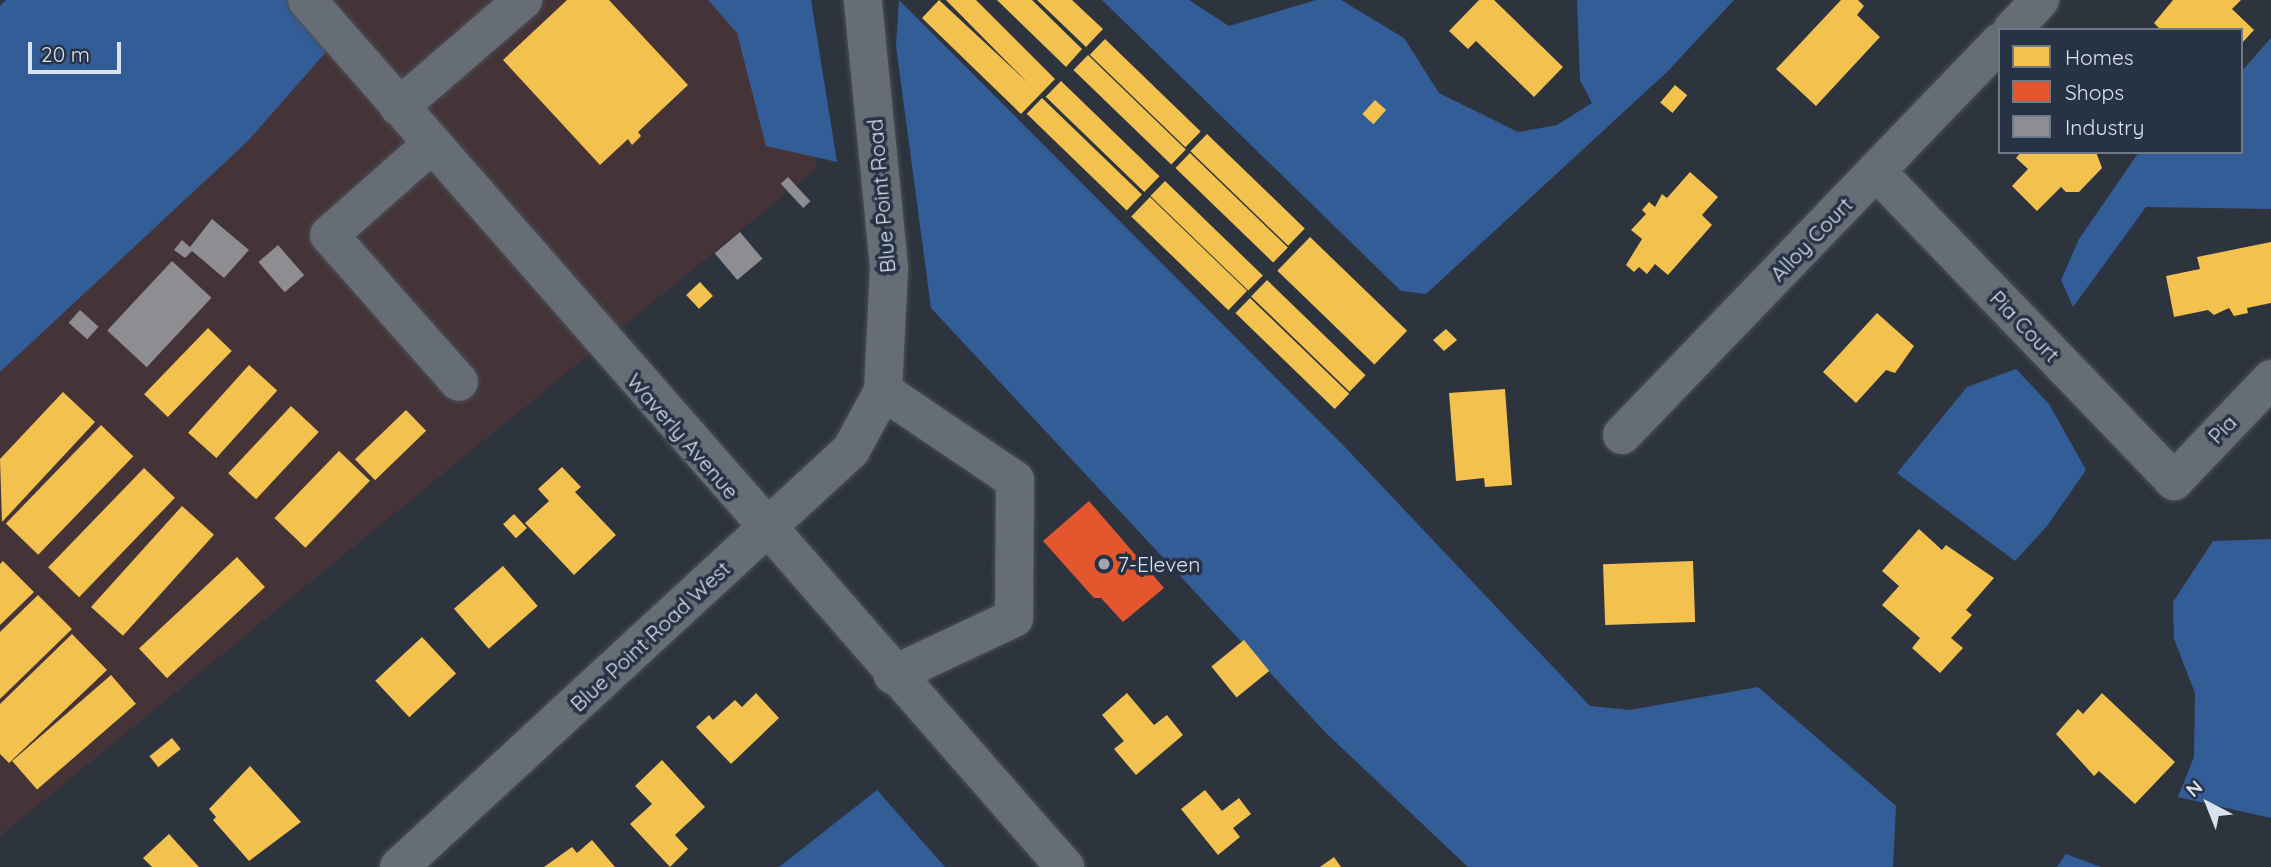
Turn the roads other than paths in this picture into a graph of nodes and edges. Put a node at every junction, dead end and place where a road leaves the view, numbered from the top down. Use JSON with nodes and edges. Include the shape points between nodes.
{"nodes":[{"id":1,"x":307,"y":0,"type":"edge"},
{"id":2,"x":523,"y":0,"type":"edge"},
{"id":3,"x":863,"y":0,"type":"edge"},
{"id":4,"x":2040,"y":0,"type":"edge"},
{"id":5,"x":2013,"y":28,"type":"edge"},
{"id":6,"x":1998,"y":44,"type":"edge"},
{"id":7,"x":400,"y":107,"type":"junction"},
{"id":8,"x":432,"y":144,"type":"junction"},
{"id":9,"x":1876,"y":171,"type":"junction"},
{"id":10,"x":2271,"y":379,"type":"edge"},
{"id":11,"x":459,"y":382,"type":"dead end"},
{"id":12,"x":883,"y":391,"type":"junction"},
{"id":13,"x":1622,"y":435,"type":"dead end"},
{"id":14,"x":2174,"y":481,"type":"joint"},
{"id":15,"x":765,"y":528,"type":"junction"},
{"id":16,"x":893,"y":675,"type":"junction"},
{"id":17,"x":400,"y":867,"type":"edge"},
{"id":18,"x":1065,"y":867,"type":"edge"}],
"edges":[{"from":1,"to":7,"type":"street","name":"Waverly Avenue"},
{"from":2,"to":7,"type":"street"},
{"from":3,"to":12,"type":"street","name":"Blue Point Road","via":[[889,267]]},
{"from":4,"to":5,"type":"street"},
{"from":6,"to":9,"type":"street","name":"Alloy Court"},
{"from":7,"to":8,"type":"street","name":"Waverly Avenue"},
{"from":8,"to":11,"type":"street","via":[[329,235]]},
{"from":8,"to":15,"type":"street","name":"Waverly Avenue"},
{"from":9,"to":13,"type":"street","name":"Alloy Court"},
{"from":9,"to":14,"type":"street","name":"Pia Court"},
{"from":10,"to":14,"type":"street","name":"Pia"},
{"from":12,"to":15,"type":"street","name":"Blue Point Road West","via":[[851,450]]},
{"from":12,"to":16,"type":"street","via":[[1015,480],[1014,618]]},
{"from":15,"to":16,"type":"street","name":"Waverly Avenue"},
{"from":15,"to":17,"type":"street","name":"Blue Point Road West"},
{"from":16,"to":18,"type":"street","name":"Waverly Avenue"}]}
